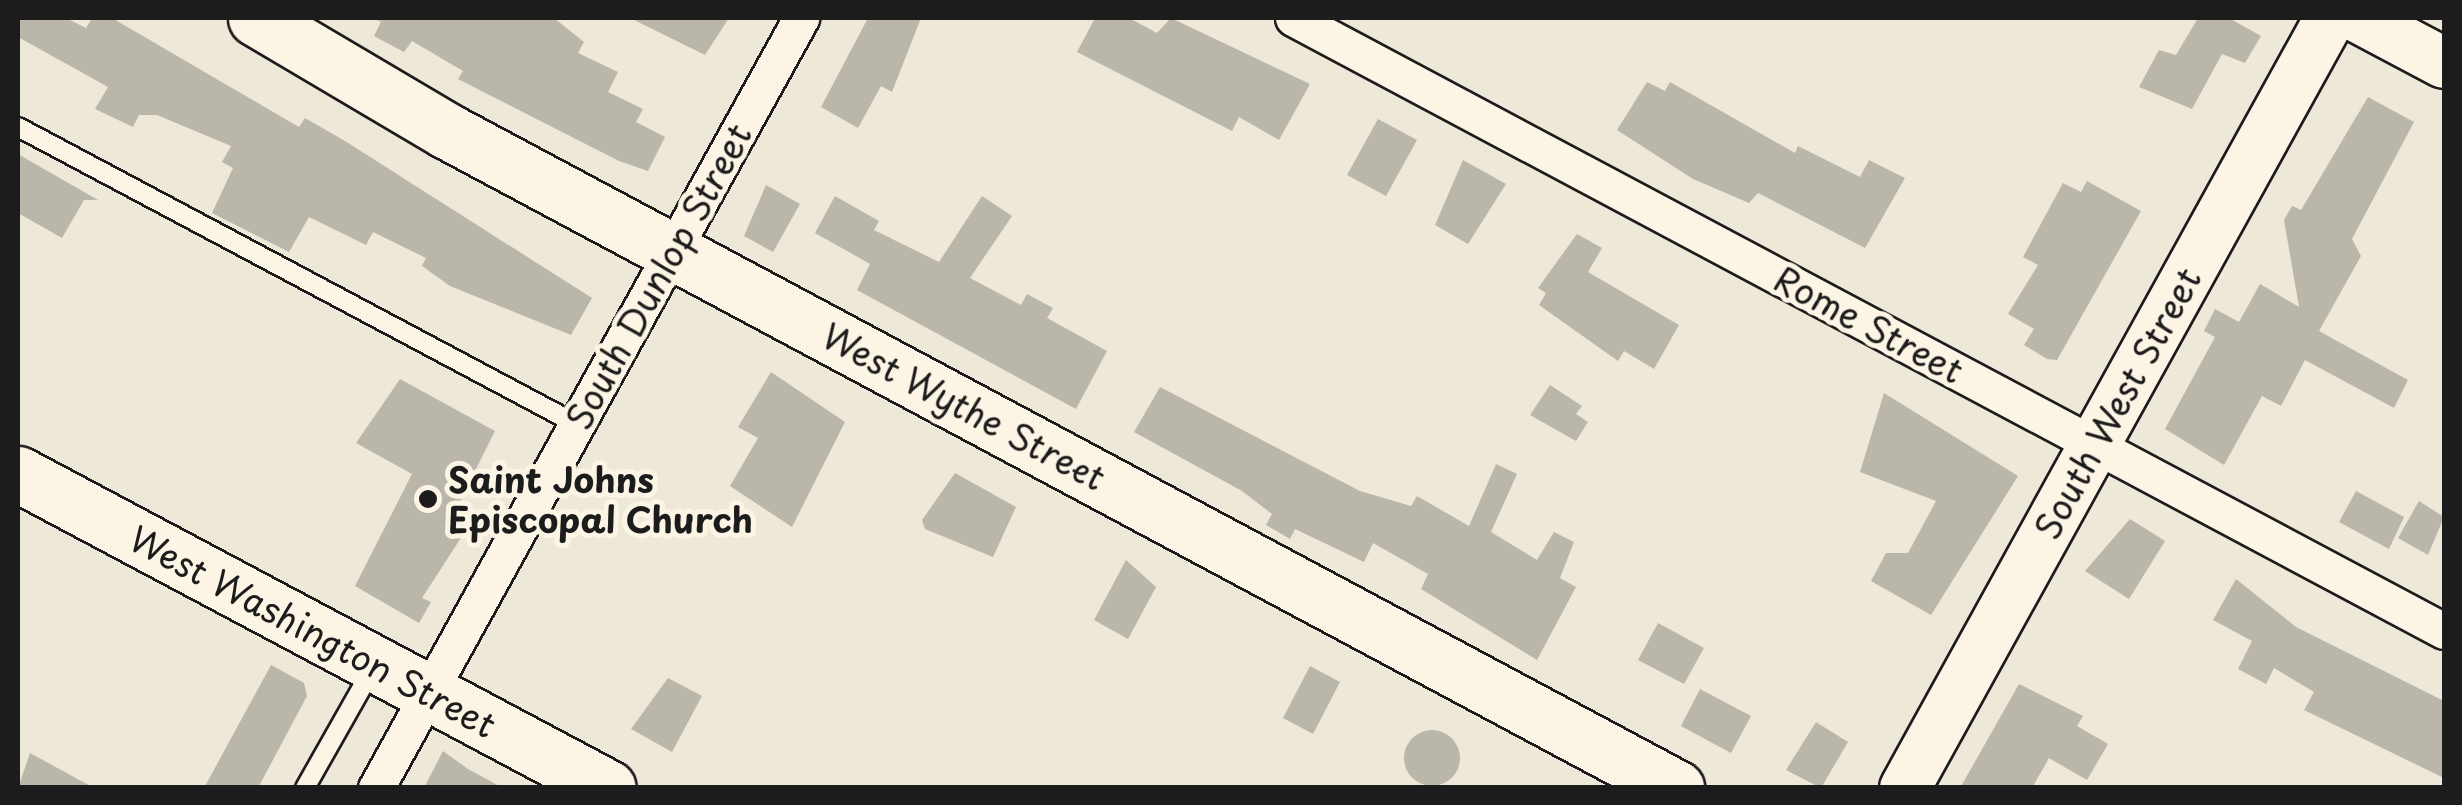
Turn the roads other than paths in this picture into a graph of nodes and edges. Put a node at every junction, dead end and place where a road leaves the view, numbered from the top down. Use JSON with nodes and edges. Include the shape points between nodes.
{"nodes":[{"id":1,"x":256,"y":18,"type":"edge"},
{"id":2,"x":801,"y":18,"type":"edge"},
{"id":3,"x":1293,"y":18,"type":"edge"},
{"id":4,"x":2330,"y":18,"type":"edge"},
{"id":5,"x":2358,"y":18,"type":"edge"},
{"id":6,"x":2444,"y":63,"type":"edge"},
{"id":7,"x":18,"y":127,"type":"edge"},
{"id":8,"x":672,"y":250,"type":"junction"},
{"id":9,"x":576,"y":424,"type":"junction"},
{"id":10,"x":2095,"y":444,"type":"junction"},
{"id":11,"x":18,"y":474,"type":"edge"},
{"id":12,"x":2444,"y":632,"type":"edge"},
{"id":13,"x":375,"y":663,"type":"junction"},
{"id":14,"x":429,"y":692,"type":"junction"},
{"id":15,"x":305,"y":788,"type":"edge"},
{"id":16,"x":376,"y":788,"type":"edge"},
{"id":17,"x":608,"y":788,"type":"edge"},
{"id":18,"x":1676,"y":788,"type":"edge"},
{"id":19,"x":1905,"y":788,"type":"edge"}],
"edges":[{"from":1,"to":8,"type":"main road","name":"West Wythe Street"},
{"from":2,"to":8,"type":"street","name":"South Dunlop Street"},
{"from":3,"to":10,"type":"street","name":"Rome Street"},
{"from":4,"to":10,"type":"street","name":"South West Street"},
{"from":5,"to":6,"type":"street"},
{"from":7,"to":9,"type":"lane"},
{"from":8,"to":9,"type":"street","name":"South Dunlop Street"},
{"from":8,"to":18,"type":"main road","name":"West Wythe Street"},
{"from":9,"to":14,"type":"street","name":"South Dunlop Street"},
{"from":10,"to":12,"type":"street","name":"Rome Street"},
{"from":10,"to":19,"type":"street","name":"South West Street"},
{"from":11,"to":13,"type":"main road","name":"West Washington Street"},
{"from":13,"to":14,"type":"main road","name":"West Washington Street"},
{"from":13,"to":15,"type":"lane"},
{"from":14,"to":16,"type":"street","name":"South Dunlop Street"},
{"from":14,"to":17,"type":"main road","name":"West Washington Street"}]}
